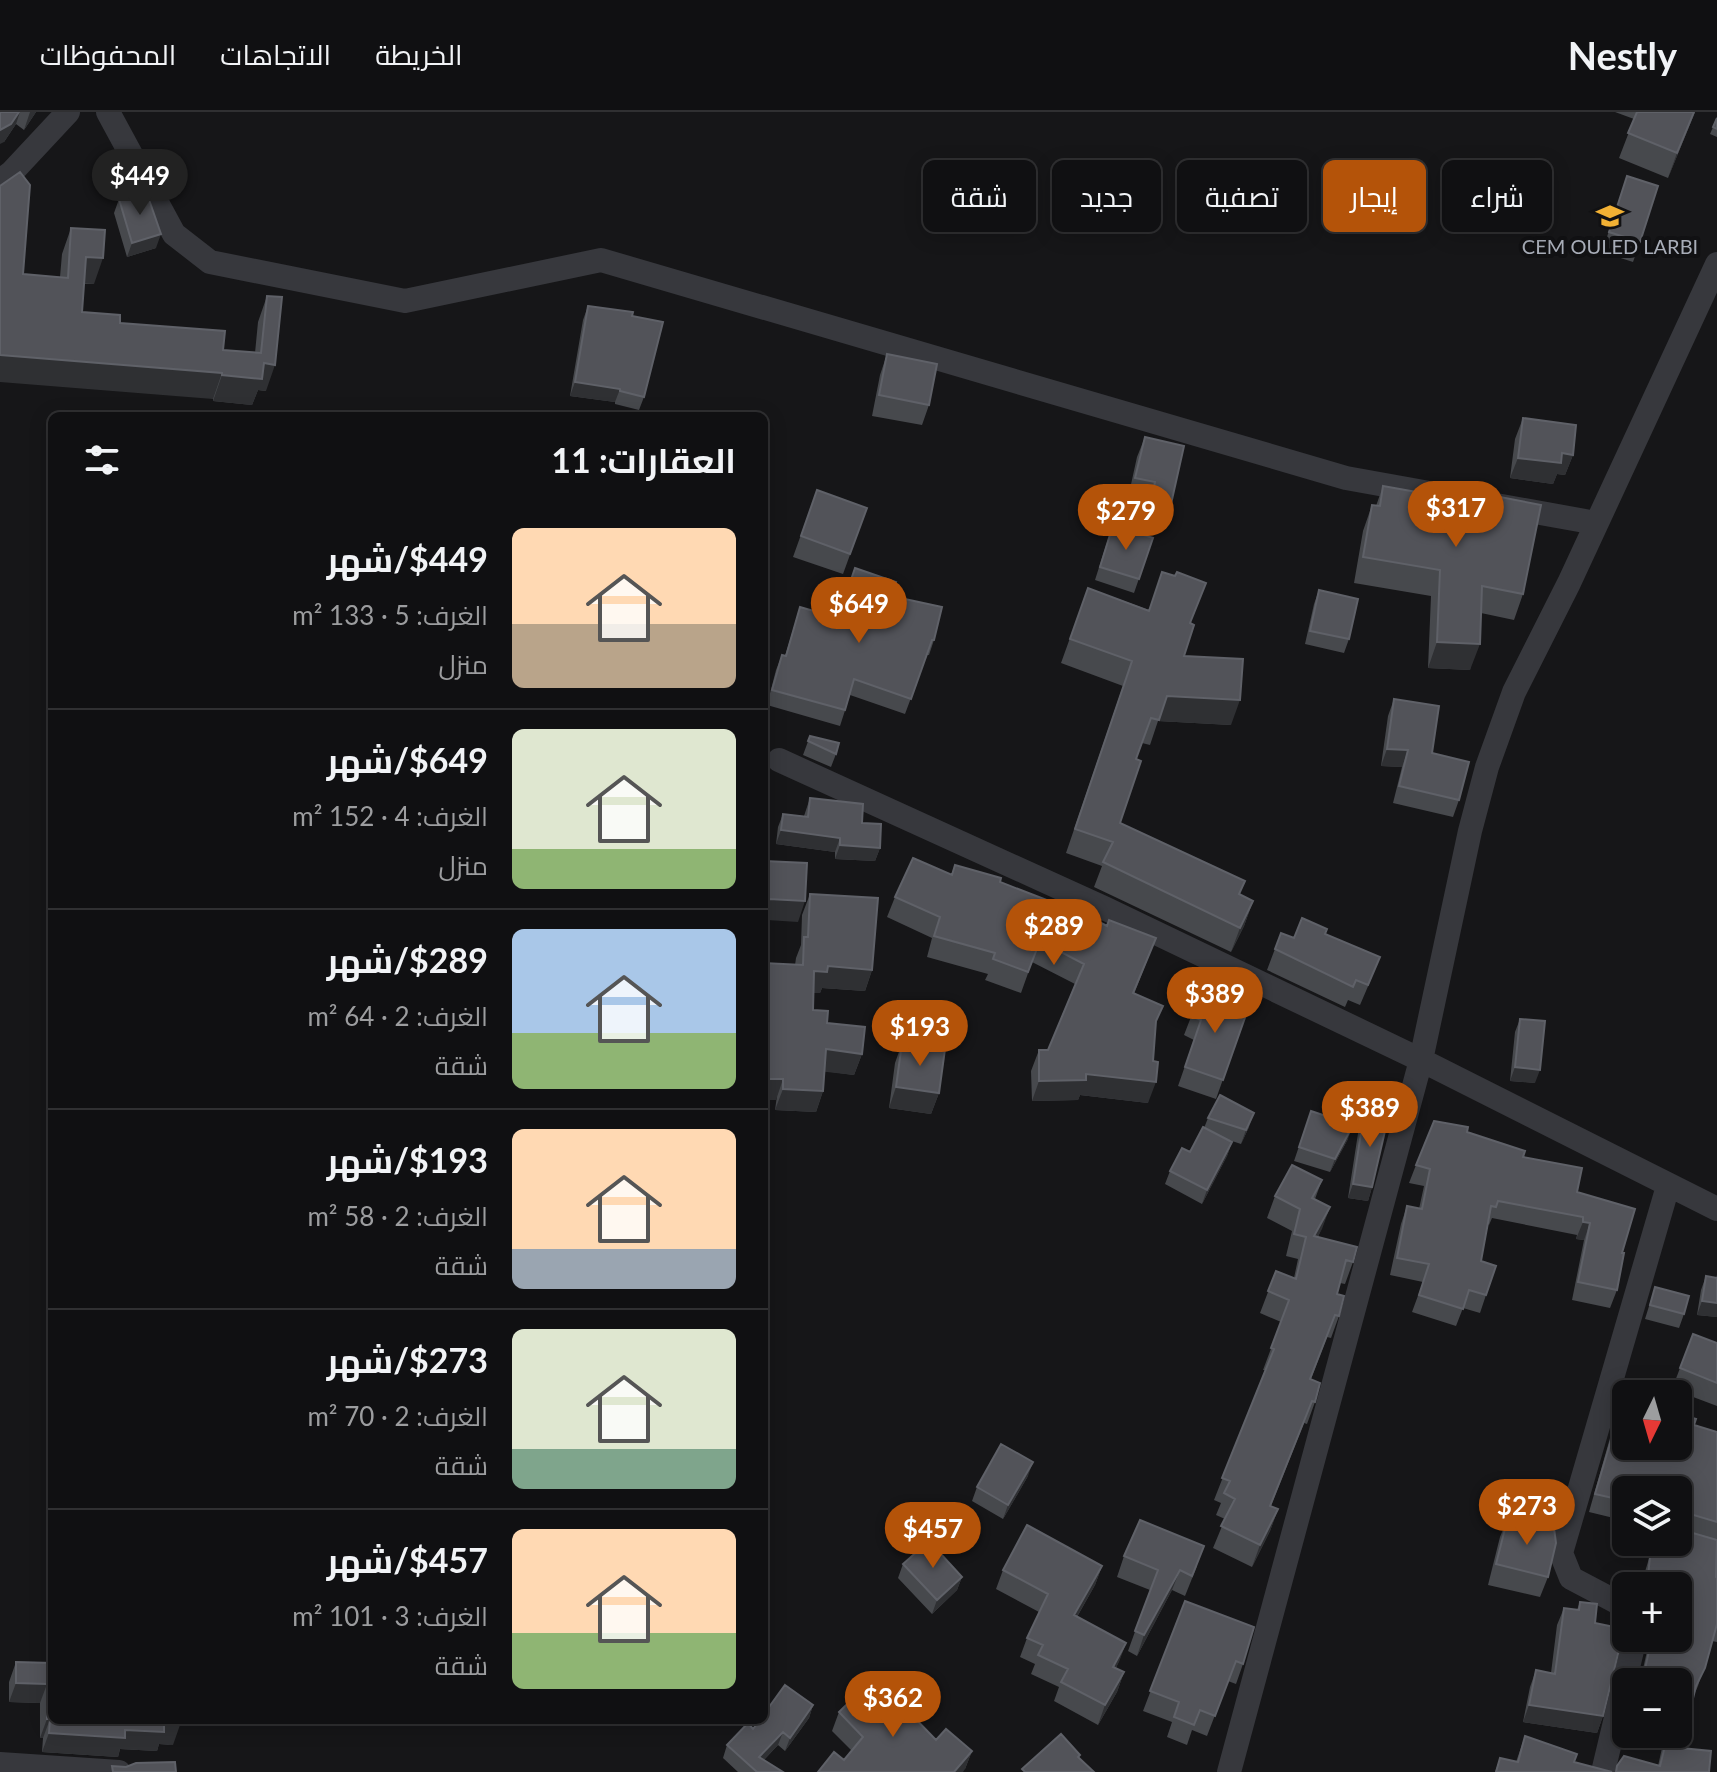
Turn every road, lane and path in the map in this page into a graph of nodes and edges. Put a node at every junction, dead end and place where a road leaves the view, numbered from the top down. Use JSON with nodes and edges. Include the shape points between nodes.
{"nodes":[{"id":1,"x":68,"y":112,"type":"edge"},
{"id":2,"x":108,"y":112,"type":"edge"},
{"id":3,"x":0,"y":181,"type":"edge"},
{"id":4,"x":1717,"y":264,"type":"edge"},
{"id":5,"x":1596,"y":523,"type":"junction"},
{"id":6,"x":779,"y":760,"type":"dead end"},
{"id":7,"x":1421,"y":1060,"type":"junction"},
{"id":8,"x":1668,"y":1186,"type":"junction"},
{"id":9,"x":1717,"y":1209,"type":"edge"},
{"id":10,"x":1612,"y":1600,"type":"edge"},
{"id":11,"x":1632,"y":1652,"type":"edge"},
{"id":12,"x":0,"y":1764,"type":"edge"},
{"id":13,"x":119,"y":1772,"type":"edge"},
{"id":14,"x":1229,"y":1772,"type":"edge"},
{"id":15,"x":1603,"y":1772,"type":"edge"}],
"edges":[{"from":1,"to":3,"type":"street"},
{"from":2,"to":5,"type":"street","via":[[174,234],[210,262],[405,301],[601,260],[1346,478]]},
{"from":4,"to":5,"type":"street"},
{"from":5,"to":7,"type":"street","via":[[1514,692],[1487,767]]},
{"from":6,"to":7,"type":"street"},
{"from":7,"to":8,"type":"street"},
{"from":7,"to":14,"type":"street"},
{"from":8,"to":9,"type":"street"},
{"from":8,"to":10,"type":"street","via":[[1561,1553],[1571,1578]]},
{"from":11,"to":15,"type":"street"},
{"from":12,"to":13,"type":"street"}]}
